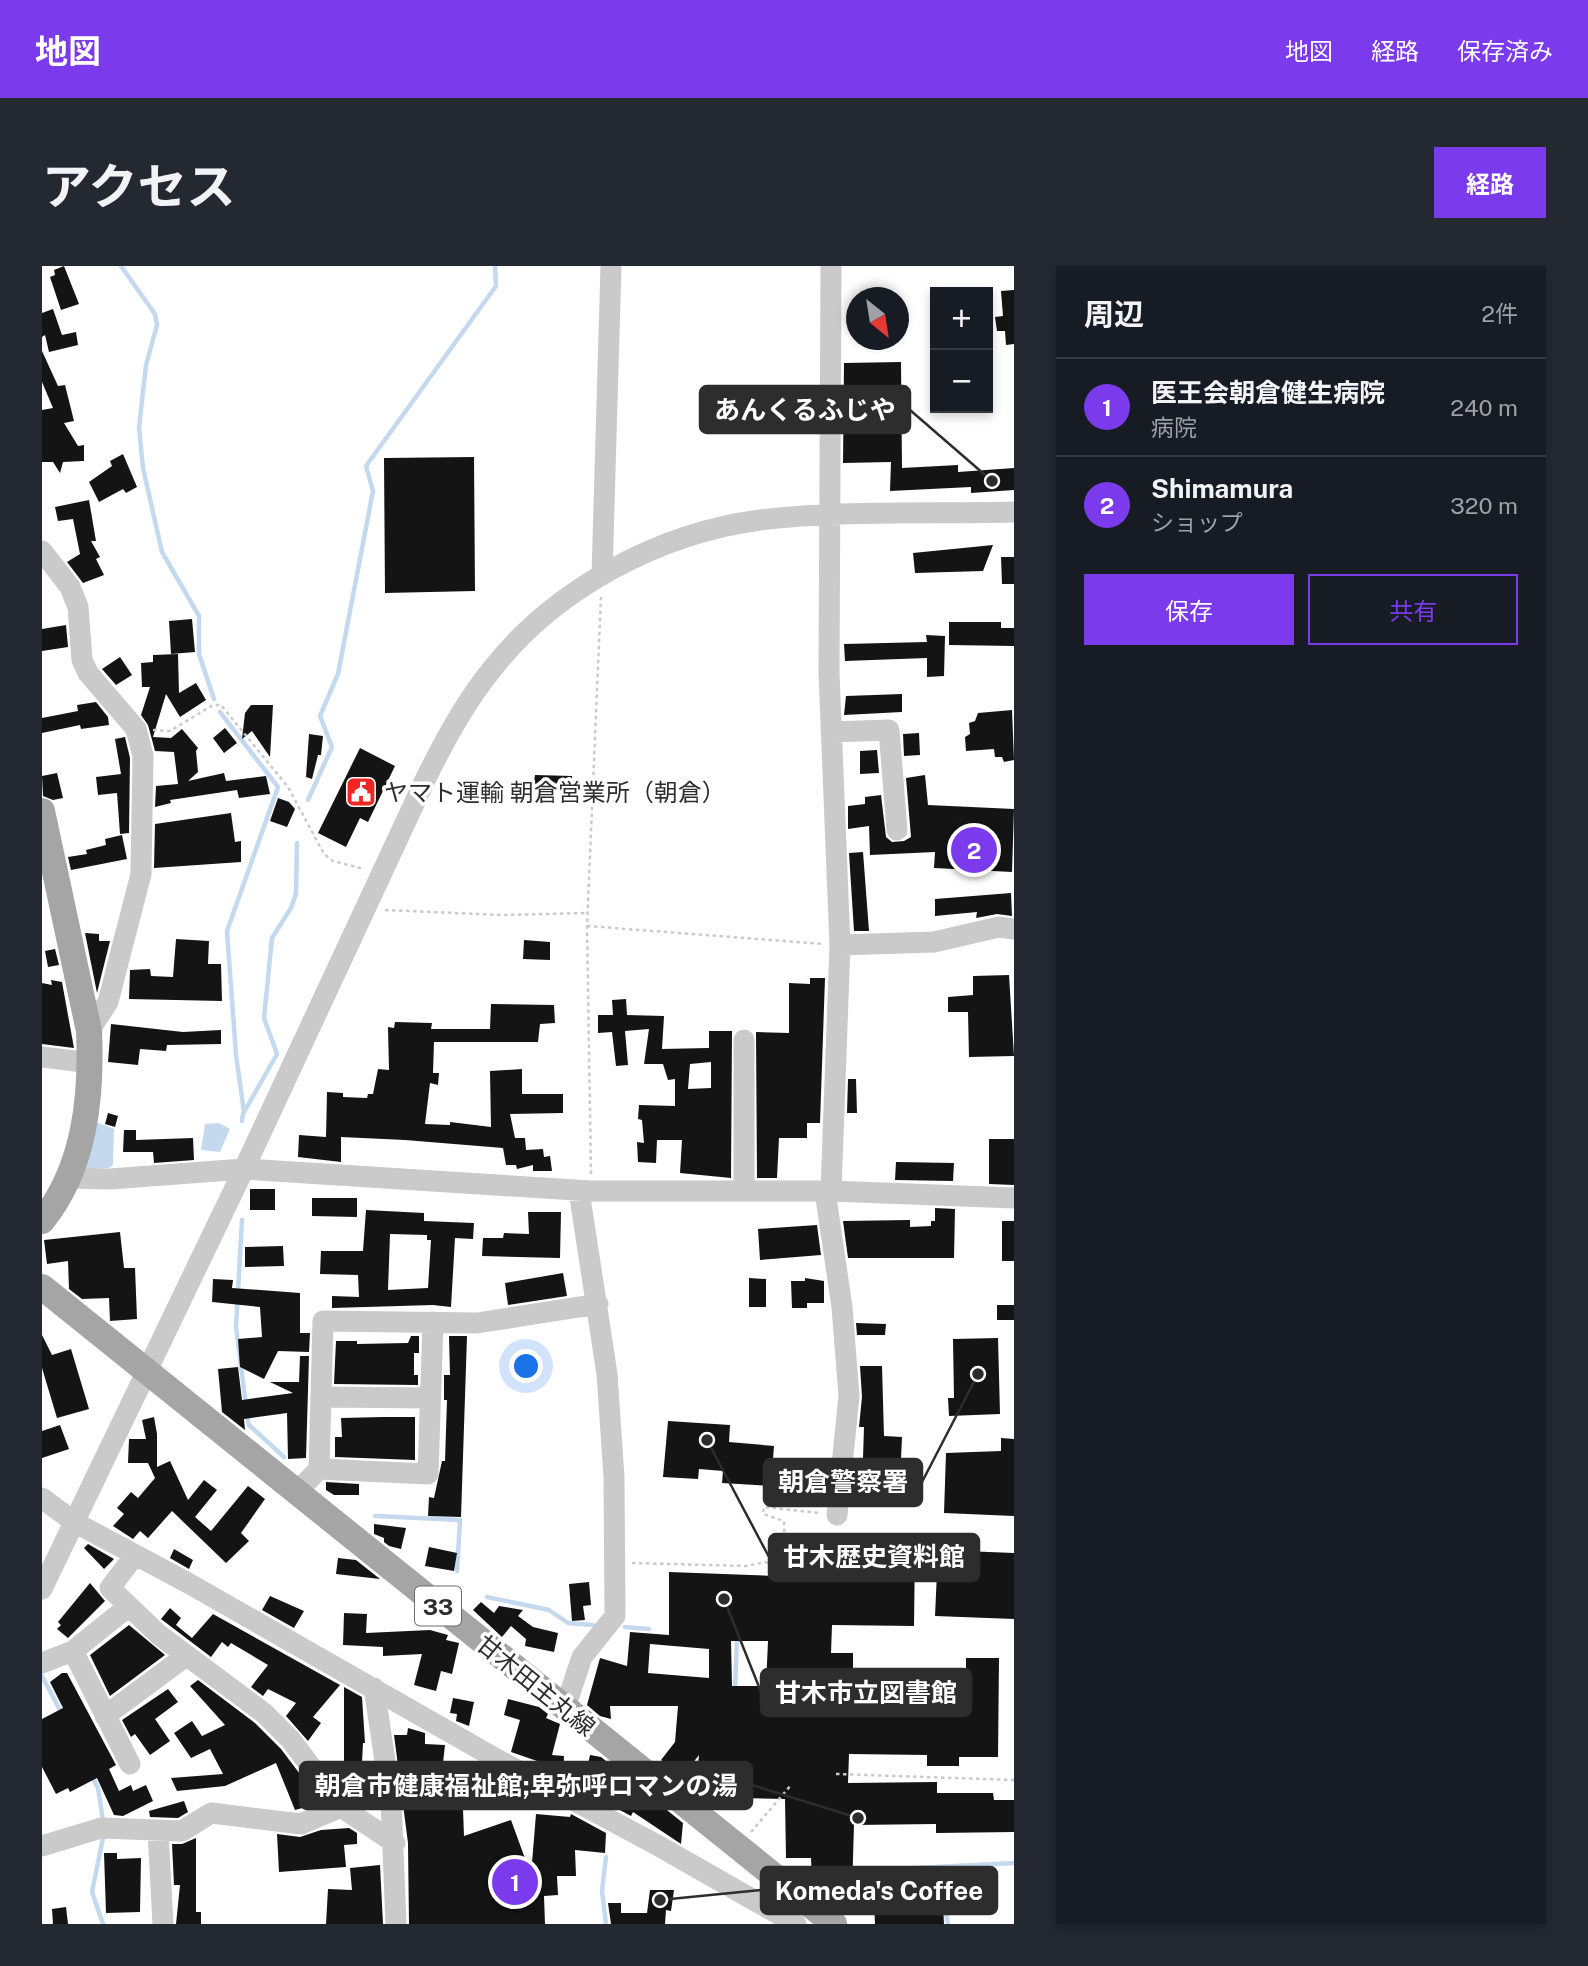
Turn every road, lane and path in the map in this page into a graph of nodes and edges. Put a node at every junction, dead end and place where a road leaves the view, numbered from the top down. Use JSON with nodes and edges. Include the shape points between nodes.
{"nodes":[{"id":1,"x":611,"y":266,"type":"edge"},
{"id":2,"x":831,"y":266,"type":"edge"},
{"id":3,"x":1014,"y":512,"type":"edge"},
{"id":4,"x":831,"y":517,"type":"junction"},
{"id":5,"x":42,"y":551,"type":"edge"},
{"id":6,"x":602,"y":575,"type":"junction"},
{"id":7,"x":136,"y":729,"type":"junction"},
{"id":8,"x":831,"y":732,"type":"junction"},
{"id":9,"x":44,"y":825,"type":"edge"},
{"id":10,"x":897,"y":830,"type":"dead end"},
{"id":11,"x":380,"y":871,"type":"junction"},
{"id":12,"x":363,"y":909,"type":"junction"},
{"id":13,"x":588,"y":914,"type":"junction"},
{"id":14,"x":587,"y":926,"type":"junction"},
{"id":15,"x":1014,"y":929,"type":"edge"},
{"id":16,"x":840,"y":945,"type":"junction"},
{"id":17,"x":89,"y":1031,"type":"junction"},
{"id":18,"x":744,"y":1040,"type":"dead end"},
{"id":19,"x":42,"y":1057,"type":"edge"},
{"id":20,"x":91,"y":1063,"type":"junction"},
{"id":21,"x":244,"y":1169,"type":"junction"},
{"id":22,"x":71,"y":1178,"type":"junction"},
{"id":23,"x":585,"y":1191,"type":"junction"},
{"id":24,"x":744,"y":1191,"type":"junction"},
{"id":25,"x":828,"y":1191,"type":"junction"},
{"id":26,"x":1014,"y":1198,"type":"edge"},
{"id":27,"x":42,"y":1221,"type":"edge"},
{"id":28,"x":42,"y":1287,"type":"edge"},
{"id":29,"x":598,"y":1304,"type":"junction"},
{"id":30,"x":433,"y":1322,"type":"junction"},
{"id":31,"x":145,"y":1372,"type":"junction"},
{"id":32,"x":321,"y":1397,"type":"junction"},
{"id":33,"x":430,"y":1398,"type":"junction"},
{"id":34,"x":319,"y":1469,"type":"junction"},
{"id":35,"x":296,"y":1493,"type":"junction"},
{"id":36,"x":42,"y":1498,"type":"edge"},
{"id":37,"x":837,"y":1515,"type":"joint"},
{"id":38,"x":74,"y":1522,"type":"junction"},
{"id":39,"x":630,"y":1552,"type":"dead end"},
{"id":40,"x":135,"y":1555,"type":"junction"},
{"id":41,"x":42,"y":1589,"type":"edge"},
{"id":42,"x":129,"y":1606,"type":"junction"},
{"id":43,"x":73,"y":1651,"type":"junction"},
{"id":44,"x":186,"y":1657,"type":"junction"},
{"id":45,"x":42,"y":1663,"type":"edge"},
{"id":46,"x":374,"y":1688,"type":"junction"},
{"id":47,"x":565,"y":1708,"type":"junction"},
{"id":48,"x":105,"y":1716,"type":"junction"},
{"id":49,"x":130,"y":1764,"type":"dead end"},
{"id":50,"x":835,"y":1774,"type":"dead end"},
{"id":51,"x":1014,"y":1780,"type":"edge"},
{"id":52,"x":791,"y":1785,"type":"dead end"},
{"id":53,"x":341,"y":1807,"type":"junction"},
{"id":54,"x":158,"y":1832,"type":"junction"},
{"id":55,"x":749,"y":1834,"type":"dead end"},
{"id":56,"x":395,"y":1843,"type":"junction"},
{"id":57,"x":42,"y":1846,"type":"edge"},
{"id":58,"x":815,"y":1921,"type":"edge"},
{"id":59,"x":163,"y":1924,"type":"edge"},
{"id":60,"x":396,"y":1924,"type":"edge"}],
"edges":[{"from":1,"to":6,"type":"street"},
{"from":2,"to":4,"type":"street"},
{"from":3,"to":4,"type":"street"},
{"from":4,"to":6,"type":"street","via":[[760,520],[709,531],[641,555]]},
{"from":4,"to":8,"type":"street"},
{"from":5,"to":7,"type":"street","via":[[70,587],[78,607],[82,660],[88,673]]},
{"from":6,"to":11,"type":"street","via":[[541,618],[493,668],[460,713]]},
{"from":6,"to":13,"type":"path"},
{"from":7,"to":11,"type":"path","via":[[170,731],[213,705],[221,705],[288,787],[324,854],[349,867]]},
{"from":7,"to":17,"type":"street","via":[[143,756],[141,874],[108,1002]]},
{"from":8,"to":10,"type":"street","via":[[889,730]]},
{"from":8,"to":16,"type":"street"},
{"from":9,"to":17,"type":"main road"},
{"from":11,"to":12,"type":"street"},
{"from":12,"to":13,"type":"path"},
{"from":12,"to":21,"type":"street"},
{"from":13,"to":14,"type":"path"},
{"from":14,"to":16,"type":"path"},
{"from":14,"to":23,"type":"path"},
{"from":15,"to":16,"type":"street","via":[[999,927],[934,942]]},
{"from":16,"to":25,"type":"street"},
{"from":17,"to":20,"type":"main road"},
{"from":18,"to":24,"type":"street"},
{"from":19,"to":20,"type":"street"},
{"from":20,"to":22,"type":"main road","via":[[86,1115]]},
{"from":21,"to":22,"type":"street"},
{"from":21,"to":23,"type":"street"},
{"from":21,"to":31,"type":"street"},
{"from":22,"to":27,"type":"main road"},
{"from":23,"to":24,"type":"street"},
{"from":23,"to":29,"type":"street"},
{"from":24,"to":25,"type":"street"},
{"from":25,"to":26,"type":"street"},
{"from":25,"to":37,"type":"street","via":[[849,1396]]},
{"from":28,"to":31,"type":"main road","name":"甘木田主丸線","number":"33"},
{"from":29,"to":30,"type":"street","via":[[477,1323]]},
{"from":29,"to":47,"type":"street","via":[[614,1477],[615,1616],[582,1657]]},
{"from":30,"to":32,"type":"street","via":[[323,1321]]},
{"from":30,"to":33,"type":"street"},
{"from":31,"to":35,"type":"main road","name":"甘木田主丸線","number":"33"},
{"from":31,"to":38,"type":"street"},
{"from":32,"to":33,"type":"street"},
{"from":32,"to":34,"type":"street"},
{"from":33,"to":34,"type":"street","via":[[428,1474]]},
{"from":34,"to":35,"type":"street"},
{"from":35,"to":47,"type":"main road","name":"甘木田主丸線","number":"33"},
{"from":36,"to":38,"type":"street"},
{"from":37,"to":39,"type":"path","via":[[764,1507],[763,1514],[784,1521],[785,1567],[765,1562],[747,1566],[631,1563]]},
{"from":38,"to":40,"type":"street"},
{"from":38,"to":41,"type":"street"},
{"from":40,"to":42,"type":"street","via":[[110,1588]]},
{"from":40,"to":46,"type":"street"},
{"from":42,"to":43,"type":"street"},
{"from":42,"to":44,"type":"street"},
{"from":43,"to":45,"type":"street"},
{"from":43,"to":48,"type":"street"},
{"from":44,"to":48,"type":"street"},
{"from":44,"to":53,"type":"street","via":[[264,1713],[291,1740]]},
{"from":46,"to":56,"type":"street"},
{"from":46,"to":58,"type":"street","via":[[657,1845]]},
{"from":47,"to":58,"type":"main road","name":"甘木田主丸線","number":"33"},
{"from":48,"to":49,"type":"street"},
{"from":50,"to":51,"type":"path"},
{"from":52,"to":55,"type":"path"},
{"from":53,"to":54,"type":"street","via":[[301,1824],[211,1813],[182,1831]]},
{"from":53,"to":56,"type":"street"},
{"from":54,"to":57,"type":"street","via":[[104,1828]]},
{"from":54,"to":59,"type":"street"},
{"from":56,"to":60,"type":"street"}]}
